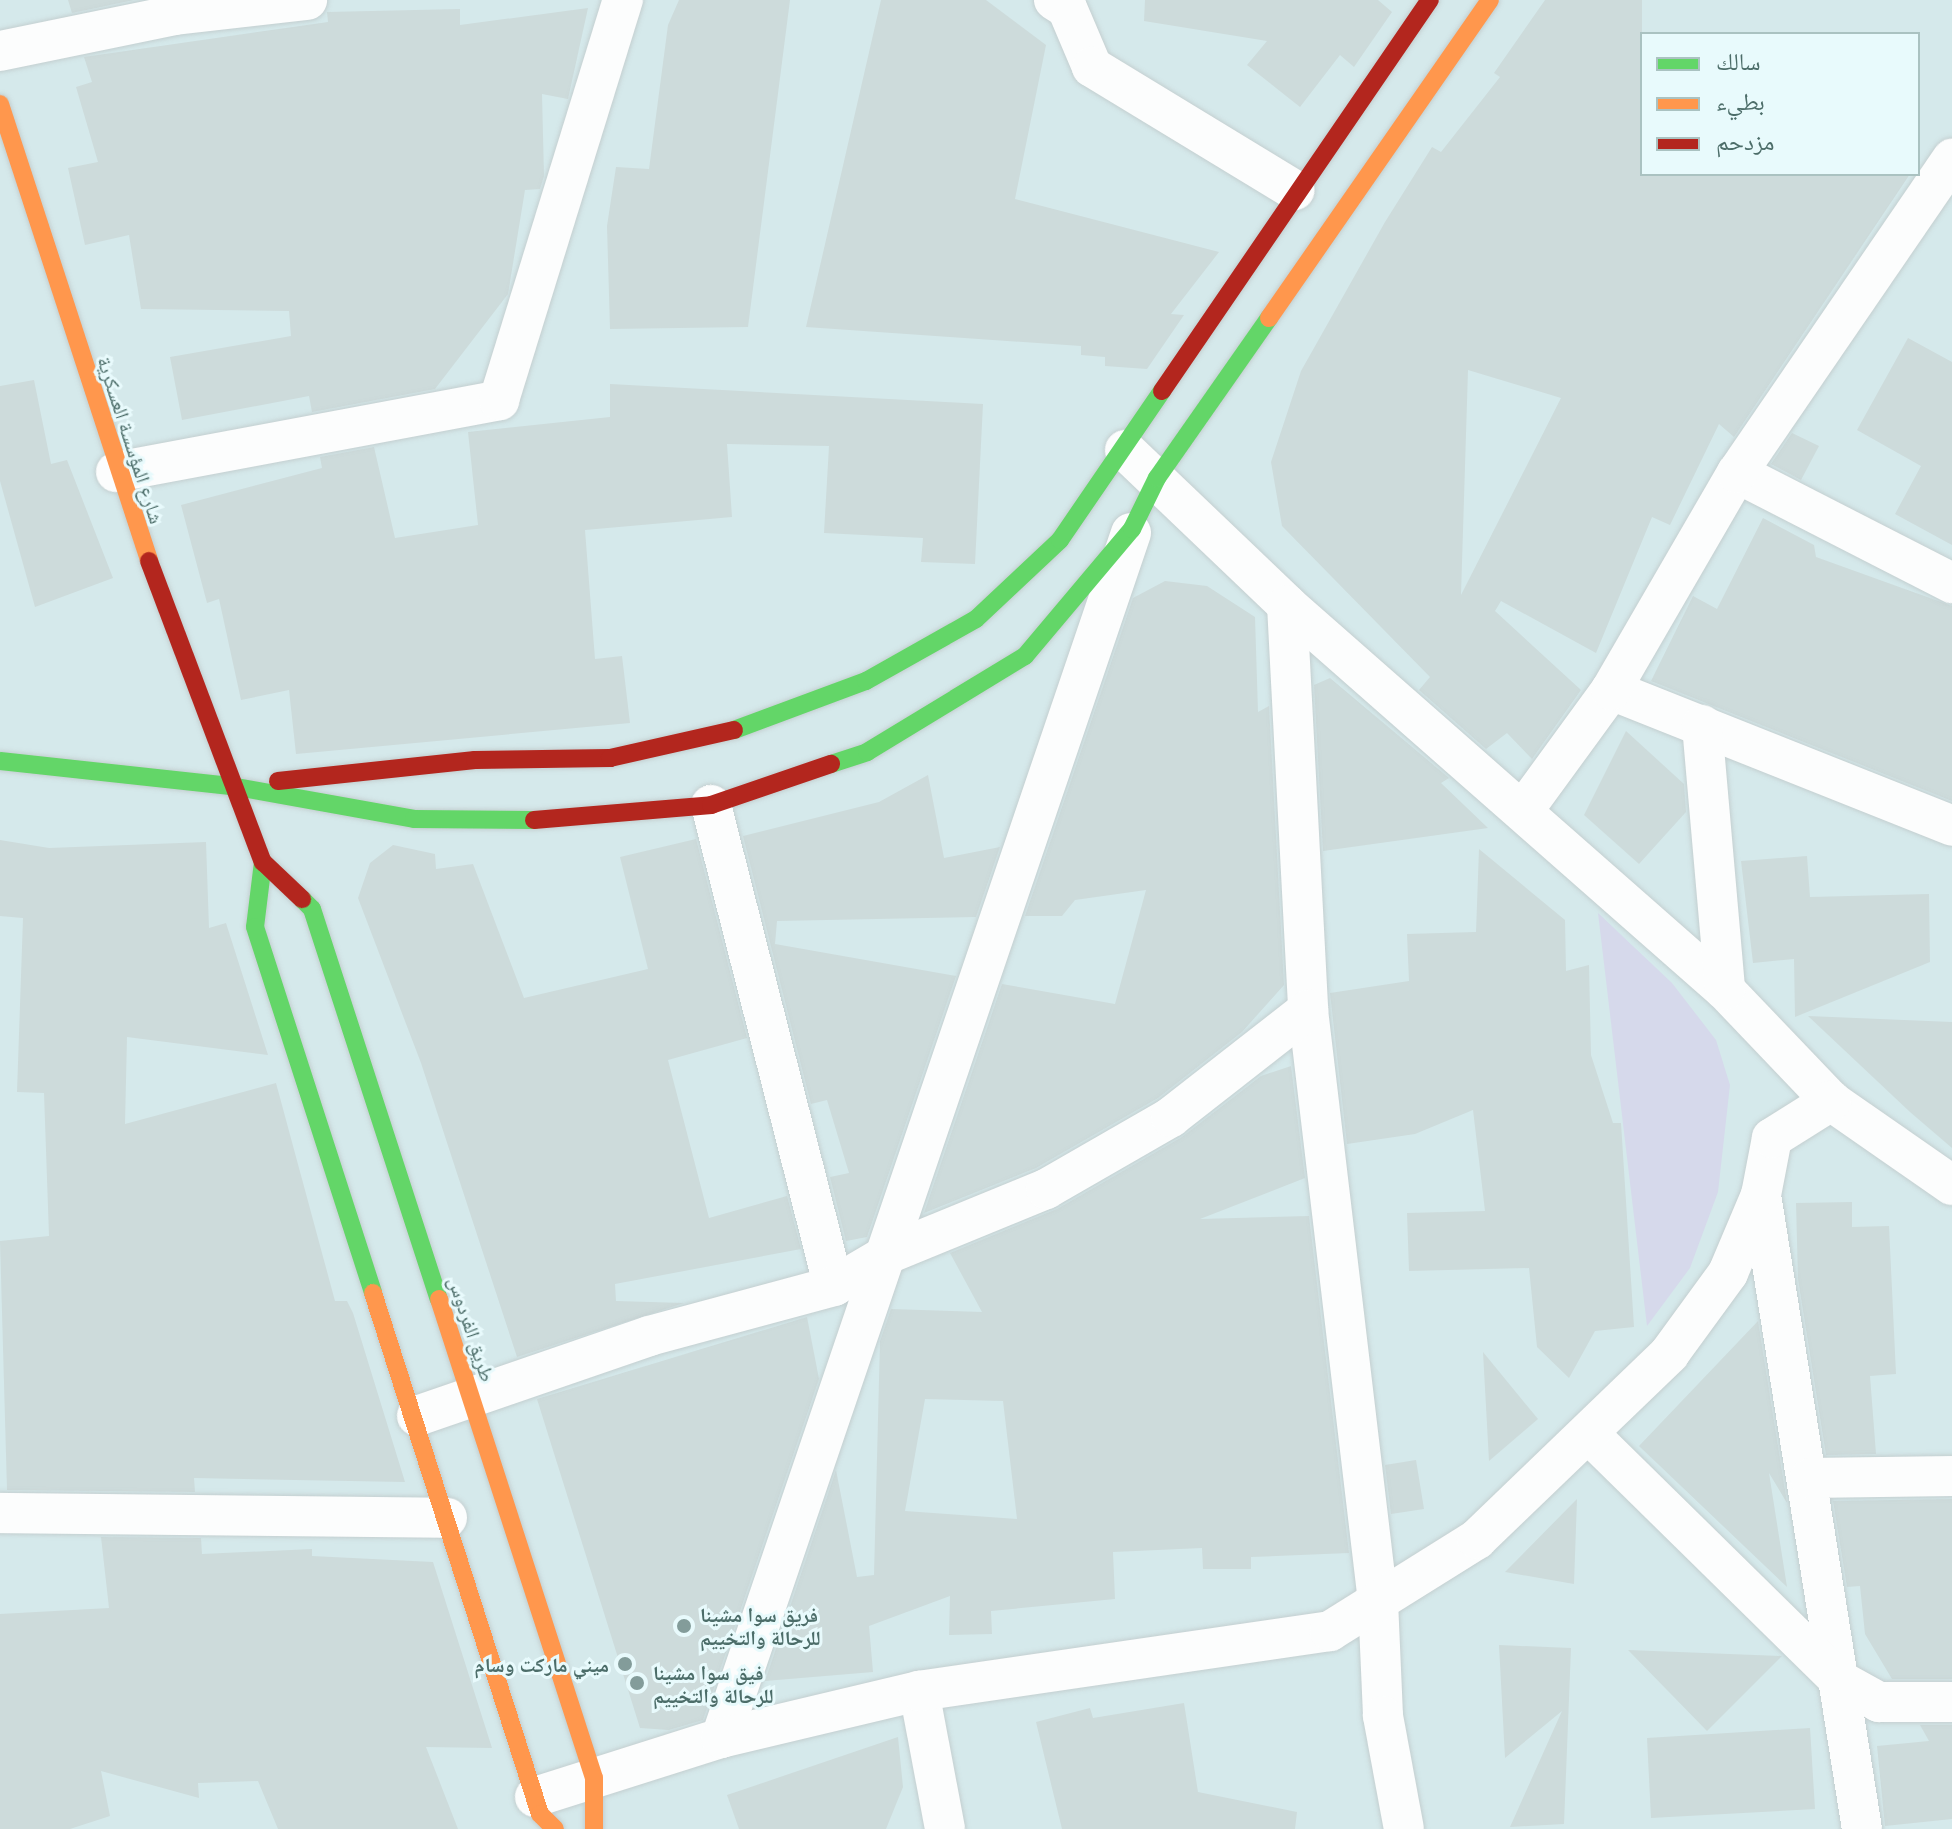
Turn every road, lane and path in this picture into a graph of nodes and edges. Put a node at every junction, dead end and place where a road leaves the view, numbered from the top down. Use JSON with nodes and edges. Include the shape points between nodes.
{"nodes":[{"id":1,"x":307,"y":0,"type":"edge"},
{"id":2,"x":623,"y":0,"type":"edge"},
{"id":3,"x":1430,"y":0,"type":"edge"},
{"id":4,"x":1490,"y":0,"type":"edge"},
{"id":5,"x":1065,"y":3,"type":"edge"},
{"id":6,"x":0,"y":51,"type":"edge"},
{"id":7,"x":0,"y":104,"type":"edge"},
{"id":8,"x":1952,"y":159,"type":"edge"},
{"id":9,"x":1294,"y":190,"type":"junction"},
{"id":10,"x":1125,"y":450,"type":"junction"},
{"id":11,"x":116,"y":472,"type":"junction"},
{"id":12,"x":1737,"y":473,"type":"junction"},
{"id":13,"x":1157,"y":478,"type":"junction"},
{"id":14,"x":1132,"y":529,"type":"junction"},
{"id":15,"x":1952,"y":583,"type":"edge"},
{"id":16,"x":1287,"y":605,"type":"junction"},
{"id":17,"x":1611,"y":690,"type":"junction"},
{"id":18,"x":1702,"y":725,"type":"junction"},
{"id":19,"x":0,"y":761,"type":"edge"},
{"id":20,"x":231,"y":786,"type":"junction"},
{"id":21,"x":711,"y":805,"type":"junction"},
{"id":22,"x":1525,"y":808,"type":"junction"},
{"id":23,"x":1952,"y":826,"type":"edge"},
{"id":24,"x":263,"y":862,"type":"junction"},
{"id":25,"x":1725,"y":990,"type":"junction"},
{"id":26,"x":1308,"y":1010,"type":"junction"},
{"id":27,"x":1831,"y":1101,"type":"junction"},
{"id":28,"x":1952,"y":1185,"type":"edge"},
{"id":29,"x":1761,"y":1195,"type":"junction"},
{"id":30,"x":890,"y":1253,"type":"junction"},
{"id":31,"x":834,"y":1286,"type":"junction"},
{"id":32,"x":472,"y":1399,"type":"junction"},
{"id":33,"x":417,"y":1416,"type":"junction"},
{"id":34,"x":1589,"y":1434,"type":"junction"},
{"id":35,"x":1952,"y":1476,"type":"edge"},
{"id":36,"x":1810,"y":1478,"type":"junction"},
{"id":37,"x":0,"y":1513,"type":"edge"},
{"id":38,"x":447,"y":1518,"type":"junction"},
{"id":39,"x":1378,"y":1601,"type":"junction"},
{"id":40,"x":1839,"y":1680,"type":"junction"},
{"id":41,"x":919,"y":1691,"type":"junction"},
{"id":42,"x":1952,"y":1702,"type":"edge"},
{"id":43,"x":721,"y":1738,"type":"junction"},
{"id":44,"x":594,"y":1778,"type":"junction"},
{"id":45,"x":545,"y":1813,"type":"edge"},
{"id":46,"x":594,"y":1829,"type":"edge"},
{"id":47,"x":945,"y":1829,"type":"edge"},
{"id":48,"x":1404,"y":1829,"type":"edge"},
{"id":49,"x":1862,"y":1829,"type":"edge"}],
"edges":[{"from":1,"to":6,"type":"street","via":[[175,15]]},
{"from":2,"to":11,"type":"street","via":[[499,400]]},
{"from":3,"to":9,"type":"main road"},
{"from":4,"to":13,"type":"main road"},
{"from":5,"to":9,"type":"street","via":[[1092,67]]},
{"from":7,"to":11,"type":"main road","name":"شارع المؤسسة العسكرية"},
{"from":8,"to":12,"type":"street"},
{"from":9,"to":10,"type":"main road"},
{"from":10,"to":13,"type":"street"},
{"from":10,"to":20,"type":"main road","via":[[1060,540],[976,619],[866,681],[748,727],[610,758],[475,760]]},
{"from":11,"to":20,"type":"main road","name":"شارع المؤسسة العسكرية"},
{"from":12,"to":15,"type":"street"},
{"from":12,"to":17,"type":"street"},
{"from":13,"to":14,"type":"main road"},
{"from":13,"to":16,"type":"street"},
{"from":14,"to":21,"type":"main road","via":[[1025,656],[949,708],[840,763]]},
{"from":14,"to":30,"type":"street"},
{"from":16,"to":22,"type":"street"},
{"from":16,"to":26,"type":"street"},
{"from":17,"to":18,"type":"street"},
{"from":17,"to":22,"type":"street"},
{"from":18,"to":23,"type":"street"},
{"from":18,"to":25,"type":"street"},
{"from":19,"to":20,"type":"main road"},
{"from":20,"to":21,"type":"main road","via":[[414,819],[537,820]]},
{"from":20,"to":24,"type":"main road","name":"طريق الفردوس"},
{"from":21,"to":31,"type":"street"},
{"from":22,"to":25,"type":"street"},
{"from":24,"to":32,"type":"main road","name":"طريق الفردوس","via":[[312,909]]},
{"from":24,"to":33,"type":"main road","name":"طريق الفردوس","via":[[255,927]]},
{"from":25,"to":27,"type":"street"},
{"from":26,"to":30,"type":"street","via":[[1171,1117],[1046,1189]]},
{"from":26,"to":39,"type":"street"},
{"from":27,"to":28,"type":"street"},
{"from":27,"to":29,"type":"street","via":[[1772,1138]]},
{"from":29,"to":34,"type":"street","via":[[1728,1273],[1669,1354]]},
{"from":29,"to":36,"type":"street"},
{"from":30,"to":31,"type":"street"},
{"from":30,"to":43,"type":"street"},
{"from":31,"to":32,"type":"street","via":[[649,1336]]},
{"from":32,"to":33,"type":"street"},
{"from":32,"to":44,"type":"main road","name":"طريق الفردوس"},
{"from":33,"to":38,"type":"main road","name":"طريق الفردوس"},
{"from":34,"to":39,"type":"street","via":[[1477,1539]]},
{"from":34,"to":40,"type":"street"},
{"from":35,"to":36,"type":"street"},
{"from":36,"to":40,"type":"street"},
{"from":37,"to":38,"type":"street"},
{"from":38,"to":45,"type":"main road","name":"طريق الفردوس"},
{"from":39,"to":41,"type":"street","via":[[1330,1631]]},
{"from":39,"to":48,"type":"street","via":[[1383,1716]]},
{"from":40,"to":42,"type":"street","via":[[1879,1702]]},
{"from":40,"to":49,"type":"street"},
{"from":41,"to":43,"type":"street"},
{"from":41,"to":47,"type":"street"},
{"from":43,"to":44,"type":"street"},
{"from":44,"to":45,"type":"street"},
{"from":44,"to":46,"type":"main road","name":"طريق الفردوس"}]}
